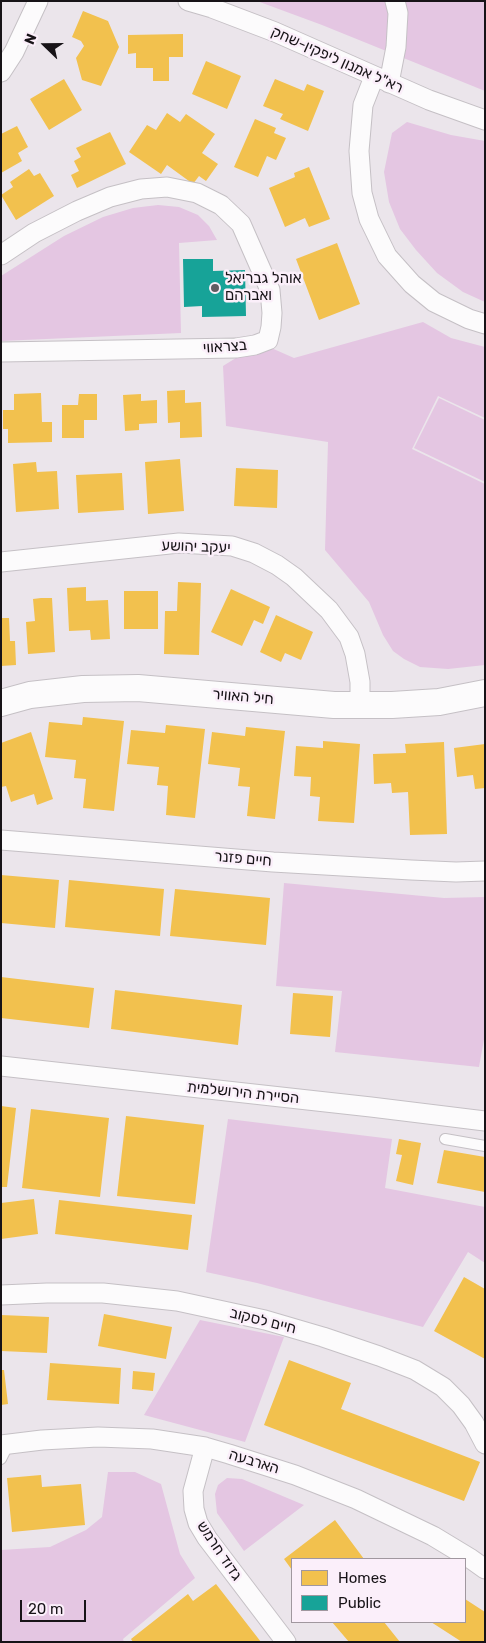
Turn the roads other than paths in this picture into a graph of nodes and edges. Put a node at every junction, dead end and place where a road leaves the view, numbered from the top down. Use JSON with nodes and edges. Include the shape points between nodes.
{"nodes":[{"id":1,"x":38,"y":1,"type":"edge"},
{"id":2,"x":188,"y":1,"type":"edge"},
{"id":3,"x":395,"y":1,"type":"edge"},
{"id":4,"x":1,"y":72,"type":"edge"},
{"id":5,"x":382,"y":80,"type":"junction"},
{"id":6,"x":485,"y":120,"type":"edge"},
{"id":7,"x":1,"y":255,"type":"edge"},
{"id":8,"x":485,"y":324,"type":"edge"},
{"id":9,"x":1,"y":352,"type":"edge"},
{"id":10,"x":1,"y":562,"type":"edge"},
{"id":11,"x":485,"y":693,"type":"edge"},
{"id":12,"x":1,"y":703,"type":"edge"},
{"id":13,"x":360,"y":705,"type":"junction"},
{"id":14,"x":1,"y":840,"type":"edge"},
{"id":15,"x":485,"y":871,"type":"edge"},
{"id":16,"x":1,"y":1066,"type":"edge"},
{"id":17,"x":485,"y":1122,"type":"edge"},
{"id":18,"x":445,"y":1139,"type":"dead end"},
{"id":19,"x":485,"y":1146,"type":"edge"},
{"id":20,"x":1,"y":1295,"type":"edge"},
{"id":21,"x":485,"y":1444,"type":"edge"},
{"id":22,"x":205,"y":1447,"type":"junction"},
{"id":23,"x":3,"y":1450,"type":"edge"},
{"id":24,"x":484,"y":1568,"type":"edge"},
{"id":25,"x":286,"y":1642,"type":"edge"}],
"edges":[{"from":1,"to":4,"type":"street"},
{"from":2,"to":5,"type":"street","name":"רא\"ל אמנון ליפקין-שחק","via":[[275,32]]},
{"from":3,"to":5,"type":"street","via":[[398,13],[396,47]]},
{"from":5,"to":6,"type":"street","name":"רא\"ל אמנון ליפקין-שחק"},
{"from":5,"to":8,"type":"street","via":[[363,106],[359,151],[362,193],[369,219],[387,256],[412,284],[434,302]]},
{"from":7,"to":9,"type":"street","name":"בצראווי","via":[[34,233],[110,196],[167,187],[197,193],[221,205],[241,224],[270,290],[272,313],[268,340],[236,348]]},
{"from":10,"to":13,"type":"street","name":"יעקב יהושע","via":[[179,543],[232,546],[254,553],[294,577],[330,610],[349,637],[360,682]]},
{"from":11,"to":13,"type":"street","name":"חיל האוויר","via":[[439,702]]},
{"from":12,"to":13,"type":"street","name":"חיל האוויר","via":[[38,694],[83,689],[138,688]]},
{"from":14,"to":15,"type":"street","name":"חיים פזנר","via":[[273,862]]},
{"from":16,"to":17,"type":"street","name":"הסיירת הירושלמית"},
{"from":18,"to":19,"type":"lane"},
{"from":20,"to":21,"type":"street","name":"חיים לסקוב","via":[[103,1293],[176,1301],[265,1320],[323,1337],[415,1370],[443,1387],[461,1405]]},
{"from":22,"to":23,"type":"street","name":"הארבעה","via":[[152,1438],[98,1437],[42,1440]]},
{"from":22,"to":24,"type":"street","name":"הארבעה","via":[[295,1475],[356,1499],[433,1536]]},
{"from":22,"to":25,"type":"street","name":"גדוד חרמש","via":[[193,1491],[198,1523]]}]}
